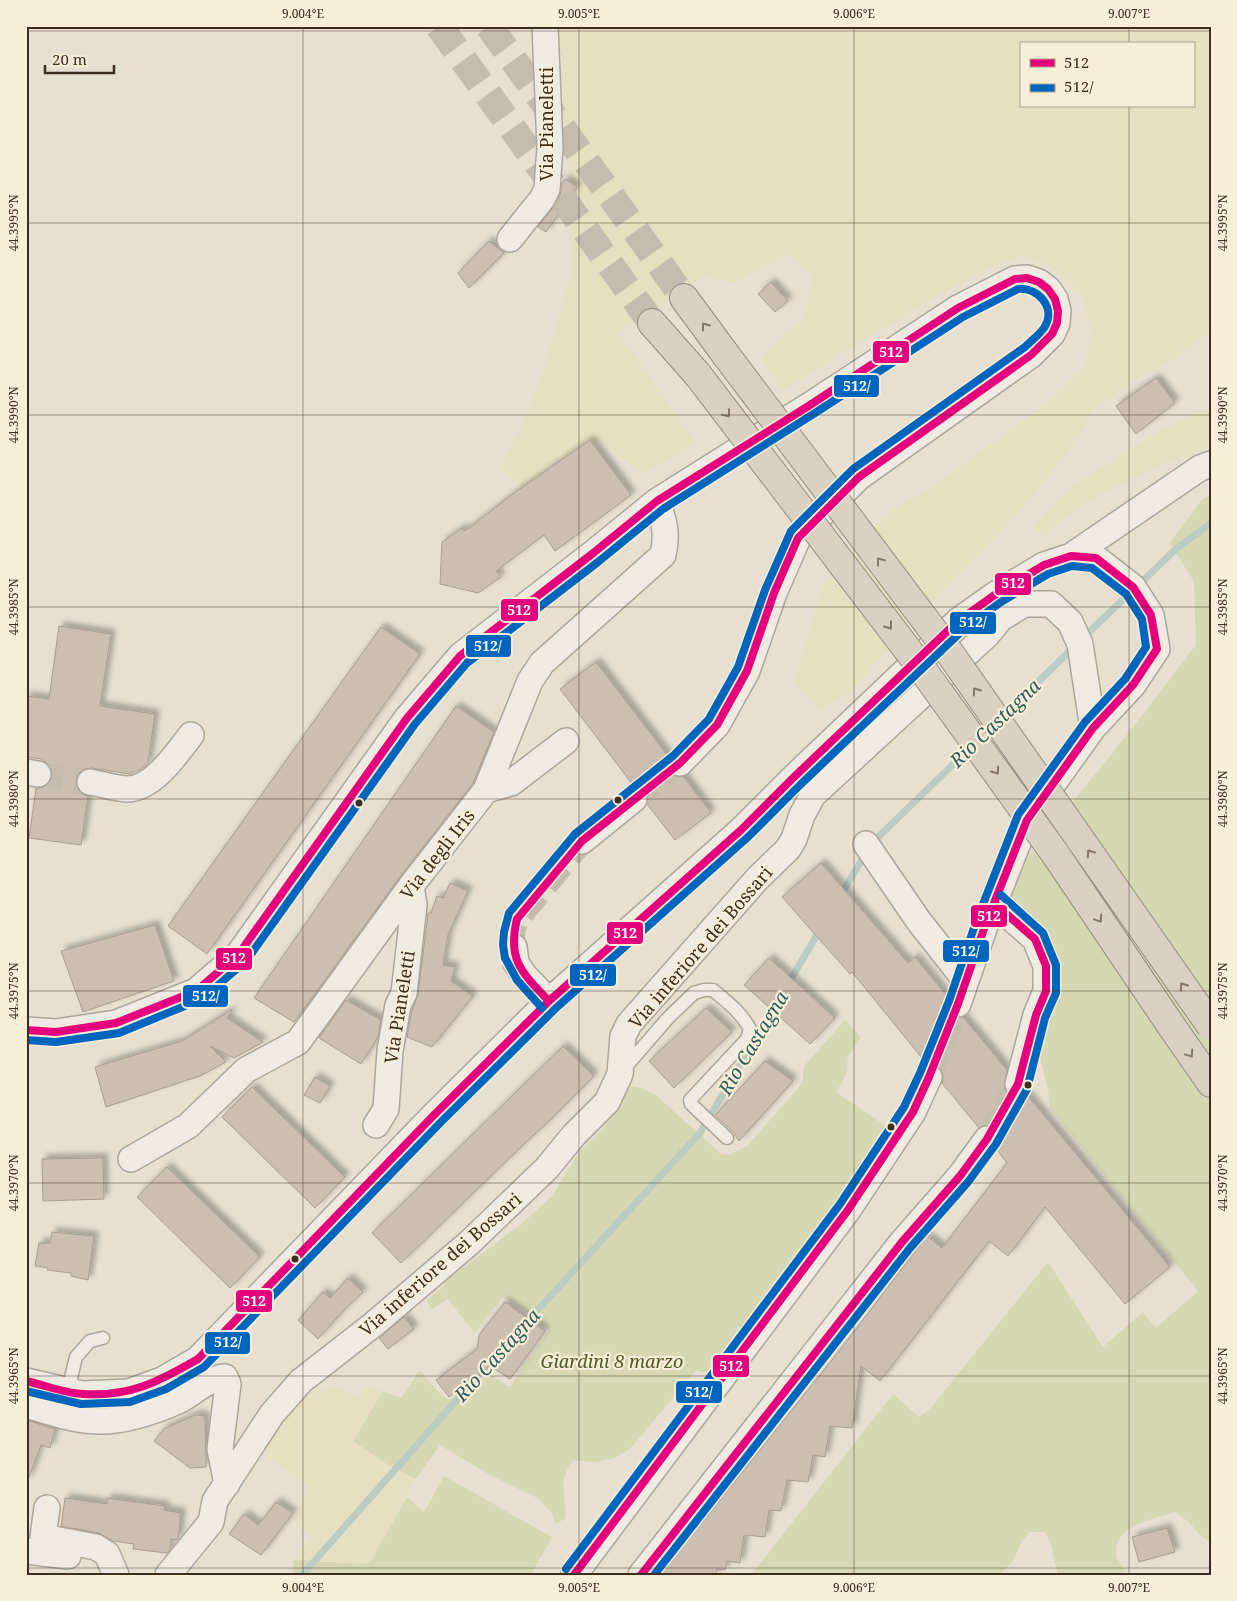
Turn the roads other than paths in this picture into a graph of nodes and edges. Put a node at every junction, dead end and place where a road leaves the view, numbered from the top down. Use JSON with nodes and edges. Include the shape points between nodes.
{"nodes":[{"id":1,"x":545,"y":26,"type":"edge"},
{"id":2,"x":510,"y":239,"type":"dead end"},
{"id":3,"x":684,"y":298,"type":"tunnel mouth"},
{"id":4,"x":652,"y":323,"type":"tunnel mouth"},
{"id":5,"x":1211,"y":464,"type":"edge"},
{"id":6,"x":657,"y":501,"type":"junction"},
{"id":7,"x":1071,"y":556,"type":"junction"},
{"id":8,"x":1093,"y":728,"type":"junction"},
{"id":9,"x":191,"y":735,"type":"dead end"},
{"id":10,"x":566,"y":741,"type":"dead end"},
{"id":11,"x":680,"y":763,"type":"tunnel mouth"},
{"id":12,"x":90,"y":782,"type":"tunnel mouth"},
{"id":13,"x":486,"y":790,"type":"junction"},
{"id":14,"x":634,"y":798,"type":"tunnel mouth"},
{"id":15,"x":582,"y":841,"type":"tunnel mouth"},
{"id":16,"x":866,"y":844,"type":"dead end"},
{"id":17,"x":411,"y":886,"type":"junction"},
{"id":18,"x":994,"y":903,"type":"junction"},
{"id":19,"x":514,"y":947,"type":"tunnel mouth"},
{"id":20,"x":549,"y":1001,"type":"junction"},
{"id":21,"x":1211,"y":1026,"type":"edge"},
{"id":22,"x":26,"y":1030,"type":"edge"},
{"id":23,"x":620,"y":1074,"type":"junction"},
{"id":24,"x":929,"y":1078,"type":"tunnel mouth"},
{"id":25,"x":1018,"y":1084,"type":"tunnel mouth"},
{"id":26,"x":1211,"y":1084,"type":"edge"},
{"id":27,"x":376,"y":1125,"type":"dead end"},
{"id":28,"x":727,"y":1138,"type":"dead end"},
{"id":29,"x":987,"y":1138,"type":"tunnel mouth"},
{"id":30,"x":131,"y":1158,"type":"dead end"},
{"id":31,"x":103,"y":1338,"type":"dead end"},
{"id":32,"x":26,"y":1381,"type":"edge"},
{"id":33,"x":68,"y":1391,"type":"junction"},
{"id":34,"x":26,"y":1405,"type":"edge"},
{"id":35,"x":227,"y":1484,"type":"junction"},
{"id":36,"x":48,"y":1508,"type":"dead end"},
{"id":37,"x":26,"y":1551,"type":"edge"},
{"id":38,"x":113,"y":1569,"type":"edge"},
{"id":39,"x":168,"y":1575,"type":"edge"},
{"id":40,"x":574,"y":1575,"type":"edge"},
{"id":41,"x":641,"y":1575,"type":"edge"}],
"edges":[{"from":1,"to":2,"type":"street","name":"Via Pianeletti","via":[[550,147],[547,189]]},
{"from":21,"to":3,"type":"highway","one_way":true,"bridge":true,"via":[[947,649]]},
{"from":4,"to":26,"type":"highway","one_way":true,"bridge":true,"via":[[698,375],[920,666],[1056,855]]},
{"from":5,"to":7,"type":"street","via":[[1200,468]]},
{"from":6,"to":11,"type":"street","via":[[958,308],[1004,284],[1027,278],[1048,289],[1055,300],[1057,323],[1052,334],[1031,355],[859,477],[798,538],[774,593],[747,671],[717,725]]},
{"from":6,"to":13,"type":"street","name":"Via degli Iris","via":[[665,525],[663,555],[542,663],[530,681]]},
{"from":6,"to":22,"type":"street","via":[[460,656],[407,718],[238,955],[196,991],[116,1022],[56,1032]]},
{"from":7,"to":8,"type":"street","via":[[1096,558],[1133,587],[1151,615],[1158,650],[1133,685]]},
{"from":7,"to":20,"type":"street","via":[[1044,565],[958,621],[741,830]]},
{"from":8,"to":18,"type":"street","via":[[1027,820]]},
{"from":8,"to":23,"type":"street","name":"Via inferiore dei Bossari","via":[[1080,644],[1070,622],[1051,604],[1024,604],[1000,619],[987,635],[813,795],[788,849],[758,878],[630,1024],[623,1036]]},
{"from":9,"to":12,"type":"street","via":[[149,783],[129,789]]},
{"from":10,"to":13,"type":"street","via":[[511,783]]},
{"from":13,"to":17,"type":"street","name":"Via degli Iris"},
{"from":14,"to":15,"type":"street"},
{"from":16,"to":18,"type":"street","via":[[962,992]]},
{"from":17,"to":27,"type":"street","name":"Via Pianeletti","via":[[414,905],[404,993],[398,1005],[390,1051],[386,1109]]},
{"from":17,"to":30,"type":"street","name":"Via degli Iris","via":[[298,1042],[246,1070],[188,1126]]},
{"from":18,"to":25,"type":"street","via":[[1035,939],[1046,966],[1046,991],[1036,1015]]},
{"from":19,"to":20,"type":"street","via":[[516,963]]},
{"from":20,"to":33,"type":"street","via":[[198,1359],[162,1380],[129,1392],[82,1394]]},
{"from":23,"to":28,"type":"lane","via":[[694,992],[714,990],[736,1010],[750,1029],[746,1039],[690,1100]]},
{"from":23,"to":35,"type":"street","name":"Via inferiore dei Bossari","via":[[607,1102],[547,1168],[469,1243],[301,1381],[272,1414]]},
{"from":24,"to":40,"type":"street","via":[[913,1112],[848,1210]]},
{"from":29,"to":41,"type":"street"},
{"from":31,"to":33,"type":"lane","via":[[90,1341],[76,1357]]},
{"from":32,"to":33,"type":"street"},
{"from":34,"to":35,"type":"street","via":[[58,1415],[97,1421],[136,1417],[179,1400],[215,1378],[225,1377],[228,1384],[220,1449]]},
{"from":35,"to":39,"type":"street","via":[[216,1501],[211,1522]]},
{"from":36,"to":38,"type":"street","via":[[43,1537],[96,1547],[107,1554]]},
{"from":37,"to":38,"type":"street","via":[[67,1555]]}]}
